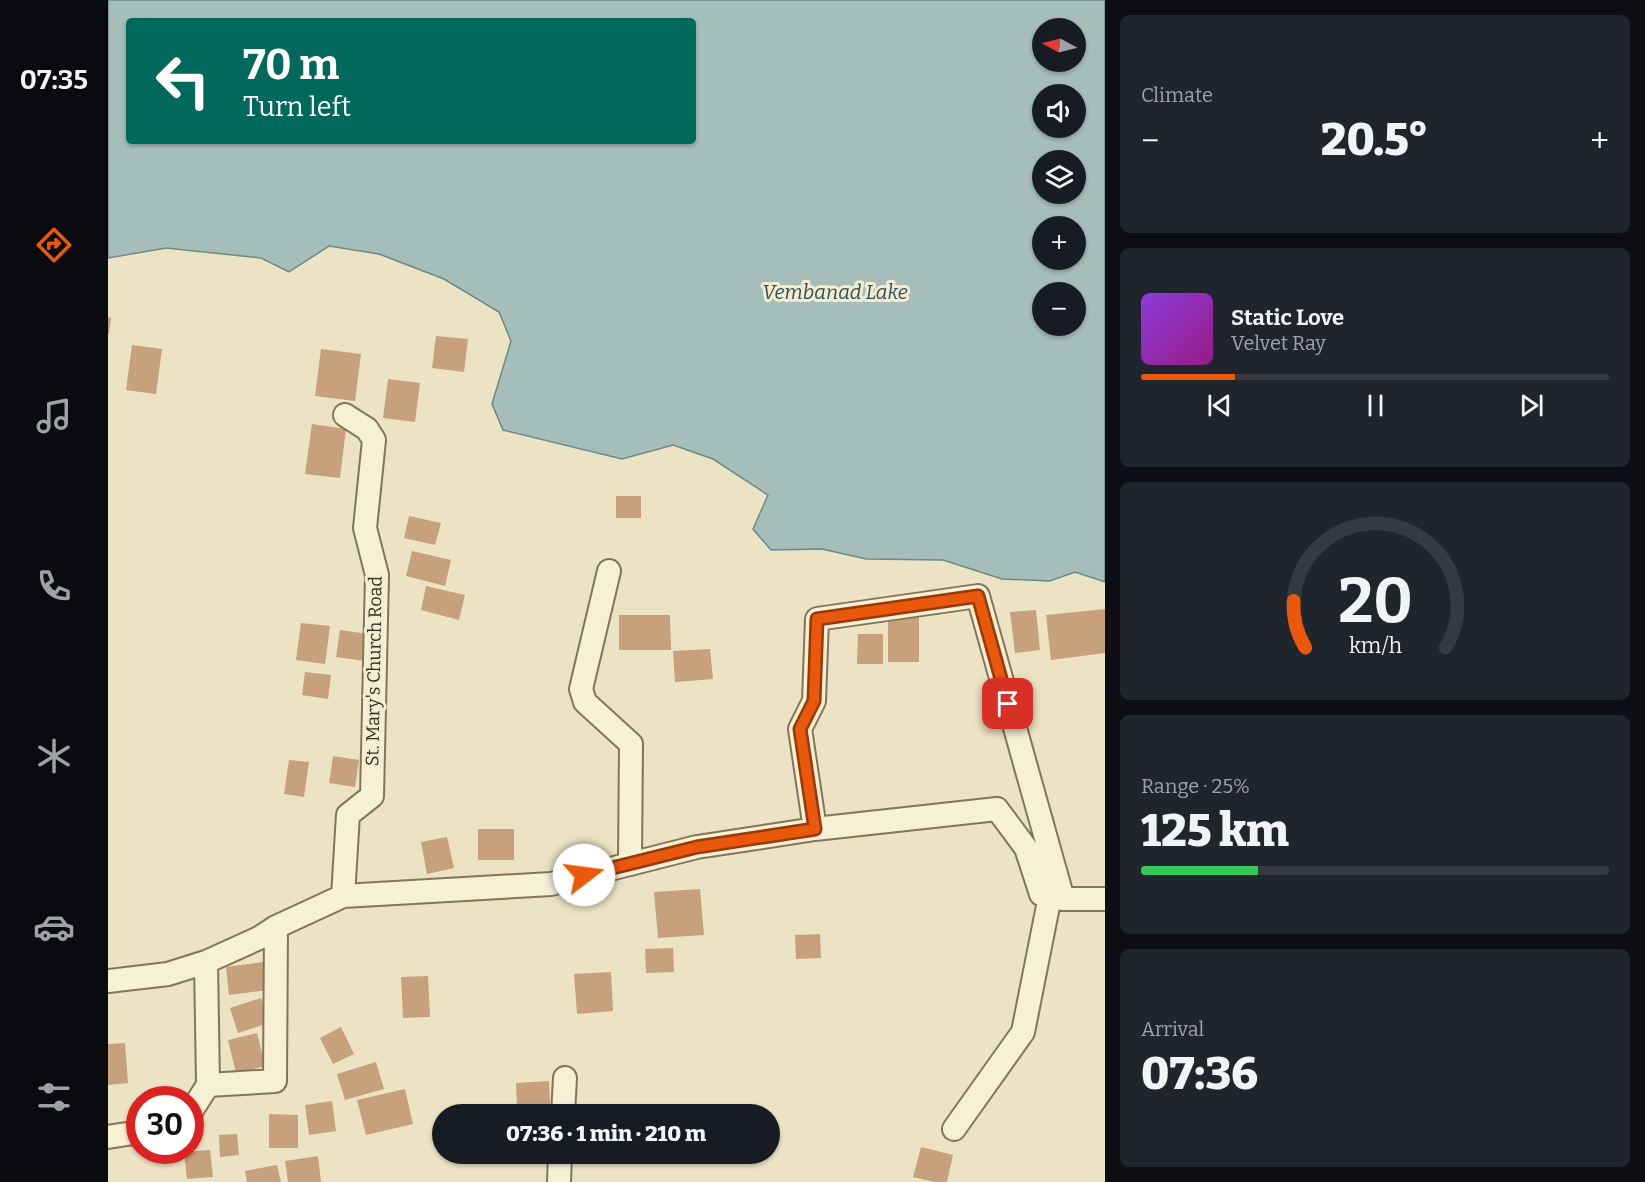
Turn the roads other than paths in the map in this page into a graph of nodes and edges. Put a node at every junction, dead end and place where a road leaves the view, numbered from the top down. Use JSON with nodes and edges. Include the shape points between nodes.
{"nodes":[{"id":1,"x":345,"y":415,"type":"dead end"},
{"id":2,"x":609,"y":571,"type":"dead end"},
{"id":3,"x":815,"y":829,"type":"junction"},
{"id":4,"x":630,"y":862,"type":"junction"},
{"id":5,"x":344,"y":896,"type":"junction"},
{"id":6,"x":1057,"y":897,"type":"junction"},
{"id":7,"x":1105,"y":899,"type":"edge"},
{"id":8,"x":276,"y":927,"type":"junction"},
{"id":9,"x":206,"y":962,"type":"junction"},
{"id":10,"x":108,"y":981,"type":"edge"},
{"id":11,"x":565,"y":1078,"type":"dead end"},
{"id":12,"x":208,"y":1085,"type":"junction"},
{"id":13,"x":204,"y":1091,"type":"edge"},
{"id":14,"x":564,"y":1104,"type":"edge"},
{"id":15,"x":954,"y":1129,"type":"dead end"},
{"id":16,"x":126,"y":1134,"type":"edge"},
{"id":17,"x":108,"y":1137,"type":"edge"},
{"id":18,"x":559,"y":1164,"type":"edge"},
{"id":19,"x":558,"y":1182,"type":"edge"}],
"edges":[{"from":1,"to":5,"type":"street","name":"St. Mary's Church Road","via":[[367,429],[374,440],[366,528],[377,574],[372,796],[348,815]]},
{"from":2,"to":4,"type":"street","via":[[581,689],[585,702],[631,744]]},
{"from":3,"to":4,"type":"street","via":[[697,847]]},
{"from":3,"to":6,"type":"street","via":[[997,809],[1026,848],[1041,894]]},
{"from":3,"to":6,"type":"street","via":[[800,729],[814,701],[817,619],[978,596]]},
{"from":4,"to":5,"type":"street","via":[[551,884]]},
{"from":5,"to":8,"type":"street"},
{"from":6,"to":7,"type":"street"},
{"from":6,"to":15,"type":"street","via":[[1023,1032]]},
{"from":8,"to":9,"type":"street"},
{"from":8,"to":12,"type":"street","via":[[275,1081]]},
{"from":9,"to":10,"type":"street","via":[[168,974]]},
{"from":9,"to":12,"type":"street"},
{"from":11,"to":14,"type":"street"},
{"from":12,"to":13,"type":"street"},
{"from":16,"to":17,"type":"street"},
{"from":18,"to":19,"type":"street"}]}
